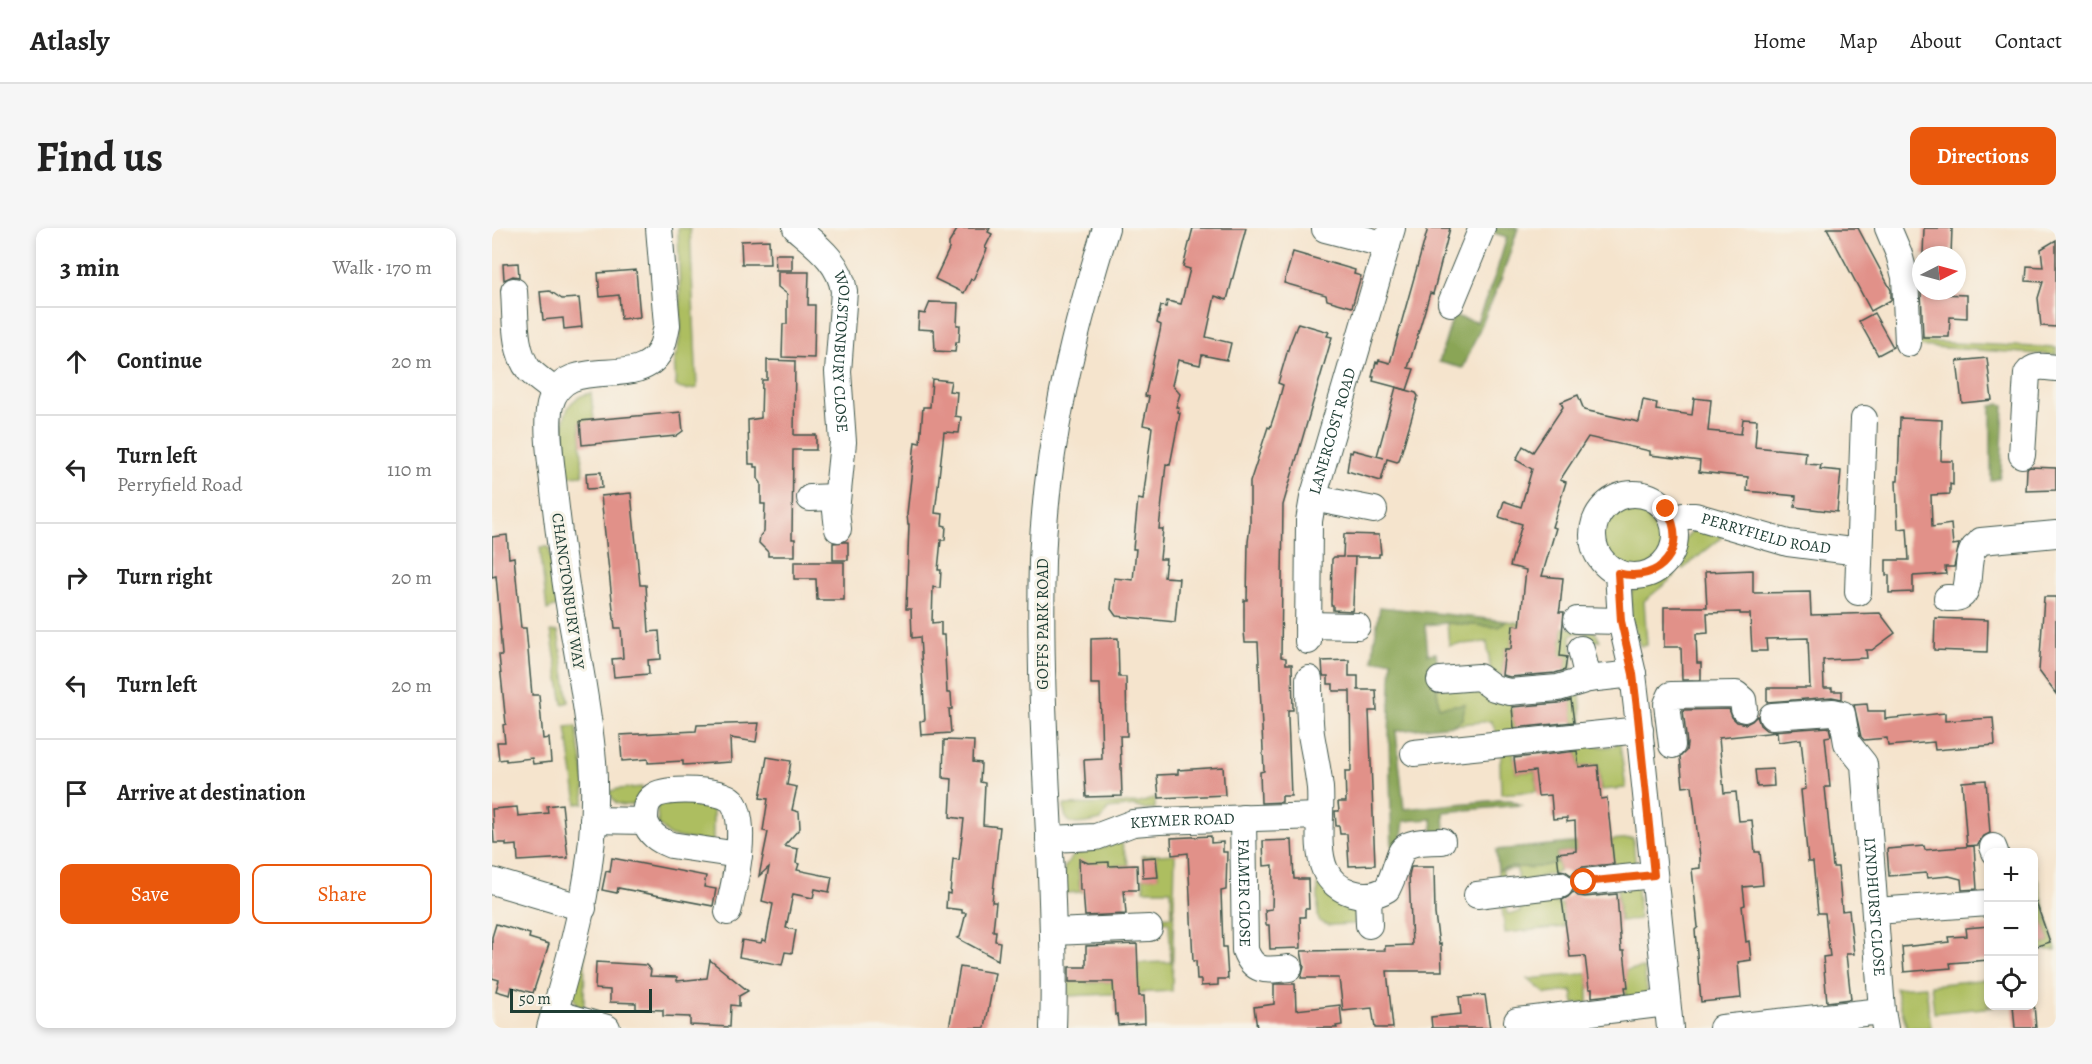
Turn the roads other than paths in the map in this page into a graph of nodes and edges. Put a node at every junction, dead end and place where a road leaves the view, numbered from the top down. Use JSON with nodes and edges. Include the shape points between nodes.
{"nodes":[{"id":1,"x":659,"y":228,"type":"edge"},
{"id":2,"x":796,"y":228,"type":"edge"},
{"id":3,"x":1106,"y":228,"type":"edge"},
{"id":4,"x":1482,"y":228,"type":"edge"},
{"id":5,"x":1888,"y":228,"type":"edge"},
{"id":6,"x":1325,"y":229,"type":"edge"},
{"id":7,"x":1390,"y":237,"type":"edge"},
{"id":8,"x":514,"y":291,"type":"dead end"},
{"id":9,"x":1451,"y":303,"type":"dead end"},
{"id":10,"x":1908,"y":343,"type":"dead end"},
{"id":11,"x":2056,"y":368,"type":"edge"},
{"id":12,"x":555,"y":391,"type":"junction"},
{"id":13,"x":1864,"y":419,"type":"dead end"},
{"id":14,"x":2022,"y":455,"type":"dead end"},
{"id":15,"x":810,"y":498,"type":"dead end"},
{"id":16,"x":837,"y":498,"type":"junction"},
{"id":17,"x":1313,"y":498,"type":"junction"},
{"id":18,"x":1374,"y":510,"type":"dead end"},
{"id":19,"x":1673,"y":520,"type":"junction"},
{"id":20,"x":838,"y":529,"type":"dead end"},
{"id":21,"x":2056,"y":534,"type":"edge"},
{"id":22,"x":1859,"y":552,"type":"junction"},
{"id":23,"x":1618,"y":573,"type":"junction"},
{"id":24,"x":1858,"y":592,"type":"dead end"},
{"id":25,"x":1947,"y":598,"type":"dead end"},
{"id":26,"x":1577,"y":620,"type":"dead end"},
{"id":27,"x":1621,"y":621,"type":"junction"},
{"id":28,"x":1357,"y":626,"type":"dead end"},
{"id":29,"x":1581,"y":649,"type":"dead end"},
{"id":30,"x":1633,"y":674,"type":"junction"},
{"id":31,"x":1309,"y":679,"type":"dead end"},
{"id":32,"x":1588,"y":679,"type":"junction"},
{"id":33,"x":1440,"y":680,"type":"dead end"},
{"id":34,"x":1744,"y":709,"type":"dead end"},
{"id":35,"x":1668,"y":713,"type":"junction"},
{"id":36,"x":1772,"y":716,"type":"dead end"},
{"id":37,"x":1639,"y":724,"type":"junction"},
{"id":38,"x":1672,"y":745,"type":"dead end"},
{"id":39,"x":1414,"y":753,"type":"dead end"},
{"id":40,"x":1320,"y":816,"type":"junction"},
{"id":41,"x":1243,"y":818,"type":"junction"},
{"id":42,"x":593,"y":820,"type":"junction"},
{"id":43,"x":645,"y":821,"type":"junction"},
{"id":44,"x":1049,"y":839,"type":"junction"},
{"id":45,"x":1442,"y":841,"type":"dead end"},
{"id":46,"x":739,"y":855,"type":"junction"},
{"id":47,"x":1654,"y":875,"type":"junction"},
{"id":48,"x":492,"y":881,"type":"edge"},
{"id":49,"x":1477,"y":895,"type":"dead end"},
{"id":50,"x":1368,"y":896,"type":"junction"},
{"id":51,"x":1984,"y":903,"type":"edge"},
{"id":52,"x":583,"y":908,"type":"junction"},
{"id":53,"x":1876,"y":911,"type":"junction"},
{"id":54,"x":728,"y":912,"type":"dead end"},
{"id":55,"x":1369,"y":925,"type":"dead end"},
{"id":56,"x":1149,"y":928,"type":"dead end"},
{"id":57,"x":1053,"y":932,"type":"junction"},
{"id":58,"x":1289,"y":968,"type":"dead end"},
{"id":59,"x":1669,"y":1016,"type":"edge"},
{"id":60,"x":1516,"y":1017,"type":"edge"},
{"id":61,"x":552,"y":1020,"type":"edge"},
{"id":62,"x":1884,"y":1020,"type":"edge"},
{"id":63,"x":607,"y":1028,"type":"edge"},
{"id":64,"x":1053,"y":1028,"type":"edge"},
{"id":65,"x":1722,"y":1028,"type":"edge"}],
"edges":[{"from":1,"to":12,"type":"street","via":[[667,325],[659,353],[642,367],[574,377]]},
{"from":2,"to":16,"type":"street","name":"WOLSTONBURY CLOSE","via":[[838,268],[844,291],[838,372],[843,442]]},
{"from":3,"to":44,"type":"street","name":"GOFFS PARK ROAD","via":[[1063,387],[1044,521],[1042,620]]},
{"from":4,"to":9,"type":"street"},
{"from":5,"to":10,"type":"street","via":[[1905,277]]},
{"from":6,"to":7,"type":"street"},
{"from":7,"to":17,"type":"street","name":"LANERCOST ROAD"},
{"from":8,"to":12,"type":"street","via":[[523,360]]},
{"from":11,"to":14,"type":"street","via":[[2036,367],[2027,374]]},
{"from":12,"to":42,"type":"street","name":"CHANCTONBURY WAY","via":[[549,420],[552,472],[591,741]]},
{"from":13,"to":22,"type":"street"},
{"from":15,"to":16,"type":"street"},
{"from":16,"to":20,"type":"street","name":"WOLSTONBURY CLOSE"},
{"from":17,"to":18,"type":"street"},
{"from":17,"to":28,"type":"street","name":"LANERCOST ROAD","via":[[1308,633]]},
{"from":19,"to":22,"type":"street","name":"PERRYFIELD ROAD","via":[[1695,516],[1788,543]]},
{"from":19,"to":23,"type":"street","via":[[1676,535],[1667,561],[1644,575]]},
{"from":19,"to":23,"type":"street","via":[[1656,500],[1644,494],[1630,493],[1605,505],[1597,516],[1593,543],[1606,566]]},
{"from":21,"to":25,"type":"street","via":[[1981,541],[1969,561],[1964,594]]},
{"from":22,"to":24,"type":"street"},
{"from":23,"to":27,"type":"street"},
{"from":26,"to":27,"type":"street"},
{"from":27,"to":30,"type":"street"},
{"from":29,"to":32,"type":"street"},
{"from":30,"to":32,"type":"street"},
{"from":30,"to":37,"type":"street"},
{"from":31,"to":40,"type":"street"},
{"from":32,"to":33,"type":"street","via":[[1558,688],[1509,692],[1494,688],[1479,677]]},
{"from":34,"to":35,"type":"street","via":[[1743,700],[1736,694],[1676,694],[1668,699]]},
{"from":35,"to":37,"type":"street"},
{"from":35,"to":38,"type":"street"},
{"from":36,"to":53,"type":"street","name":"LYNDHURST CLOSE","via":[[1842,714],[1849,747],[1864,764]]},
{"from":37,"to":39,"type":"street"},
{"from":37,"to":47,"type":"street"},
{"from":40,"to":41,"type":"street","name":"KEYMER ROAD"},
{"from":40,"to":50,"type":"street","via":[[1325,872],[1339,887]]},
{"from":41,"to":44,"type":"street","name":"KEYMER ROAD","via":[[1133,823],[1096,837]]},
{"from":41,"to":58,"type":"street","name":"FALMER CLOSE","via":[[1245,950],[1256,967]]},
{"from":42,"to":43,"type":"street"},
{"from":42,"to":52,"type":"street","name":"CHANCTONBURY WAY"},
{"from":43,"to":46,"type":"street","via":[[651,833],[663,842]]},
{"from":43,"to":46,"type":"street","via":[[645,809],[656,794],[719,794],[733,802],[737,812]]},
{"from":44,"to":57,"type":"street","name":"GOFFS PARK ROAD"},
{"from":45,"to":50,"type":"street","via":[[1409,844],[1397,859],[1387,889]]},
{"from":46,"to":54,"type":"street"},
{"from":47,"to":49,"type":"street"},
{"from":47,"to":59,"type":"street"},
{"from":48,"to":52,"type":"street"},
{"from":50,"to":55,"type":"street"},
{"from":51,"to":53,"type":"street"},
{"from":52,"to":61,"type":"street","name":"CHANCTONBURY WAY"},
{"from":53,"to":62,"type":"street","name":"LYNDHURST CLOSE"},
{"from":56,"to":57,"type":"street"},
{"from":57,"to":64,"type":"street","name":"GOFFS PARK ROAD"},
{"from":59,"to":60,"type":"street","via":[[1627,1008]]},
{"from":61,"to":63,"type":"street"},
{"from":62,"to":65,"type":"street","name":"LYNDHURST CLOSE"}]}
